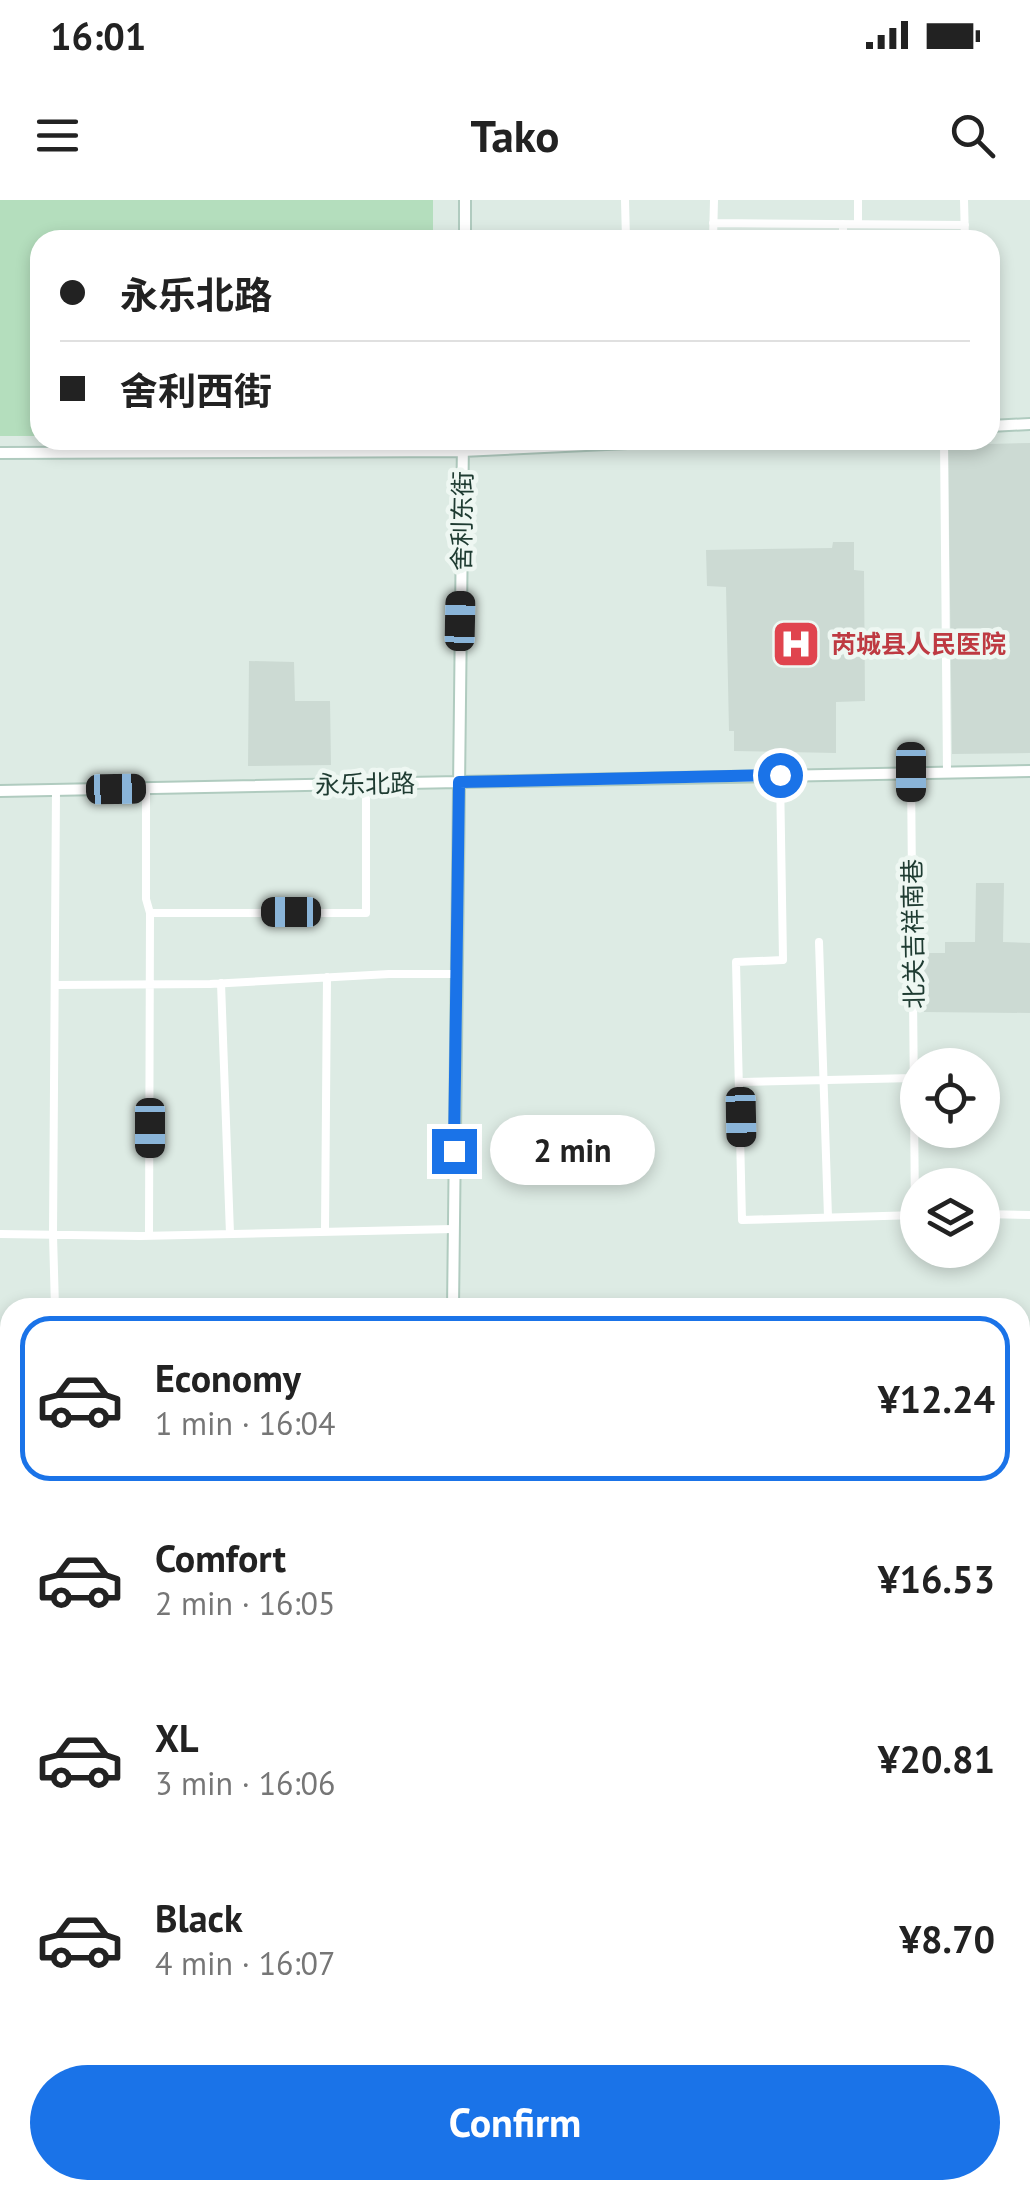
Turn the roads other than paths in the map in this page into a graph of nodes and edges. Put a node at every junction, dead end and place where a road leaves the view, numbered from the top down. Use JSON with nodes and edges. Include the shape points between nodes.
{"nodes":[{"id":1,"x":465,"y":200,"type":"edge"},
{"id":2,"x":625,"y":200,"type":"edge"},
{"id":3,"x":714,"y":200,"type":"edge"},
{"id":4,"x":858,"y":200,"type":"edge"},
{"id":5,"x":964,"y":200,"type":"edge"},
{"id":6,"x":714,"y":223,"type":"junction"},
{"id":7,"x":843,"y":224,"type":"junction"},
{"id":8,"x":858,"y":224,"type":"junction"},
{"id":9,"x":965,"y":225,"type":"junction"},
{"id":10,"x":464,"y":230,"type":"edge"},
{"id":11,"x":626,"y":230,"type":"edge"},
{"id":12,"x":714,"y":230,"type":"edge"},
{"id":13,"x":843,"y":230,"type":"edge"},
{"id":14,"x":965,"y":230,"type":"edge"},
{"id":15,"x":1030,"y":424,"type":"edge"},
{"id":16,"x":1000,"y":426,"type":"edge"},
{"id":17,"x":198,"y":450,"type":"edge"},
{"id":18,"x":462,"y":450,"type":"edge"},
{"id":19,"x":944,"y":450,"type":"edge"},
{"id":20,"x":0,"y":453,"type":"edge"},
{"id":21,"x":946,"y":770,"type":"junction"},
{"id":22,"x":1030,"y":771,"type":"edge"},
{"id":23,"x":911,"y":772,"type":"junction"},
{"id":24,"x":780,"y":775,"type":"junction"},
{"id":25,"x":459,"y":782,"type":"junction"},
{"id":26,"x":366,"y":784,"type":"junction"},
{"id":27,"x":146,"y":788,"type":"junction"},
{"id":28,"x":56,"y":790,"type":"junction"},
{"id":29,"x":0,"y":791,"type":"edge"},
{"id":30,"x":150,"y":913,"type":"junction"},
{"id":31,"x":818,"y":942,"type":"dead end"},
{"id":32,"x":456,"y":974,"type":"junction"},
{"id":33,"x":326,"y":977,"type":"junction"},
{"id":34,"x":222,"y":983,"type":"junction"},
{"id":35,"x":150,"y":984,"type":"junction"},
{"id":36,"x":55,"y":985,"type":"junction"},
{"id":37,"x":914,"y":1048,"type":"edge"},
{"id":38,"x":900,"y":1078,"type":"edge"},
{"id":39,"x":823,"y":1080,"type":"junction"},
{"id":40,"x":740,"y":1082,"type":"junction"},
{"id":41,"x":1000,"y":1214,"type":"edge"},
{"id":42,"x":900,"y":1215,"type":"edge"},
{"id":43,"x":1030,"y":1215,"type":"edge"},
{"id":44,"x":828,"y":1217,"type":"junction"},
{"id":45,"x":453,"y":1229,"type":"junction"},
{"id":46,"x":325,"y":1232,"type":"junction"},
{"id":47,"x":0,"y":1234,"type":"edge"},
{"id":48,"x":230,"y":1234,"type":"junction"},
{"id":49,"x":52,"y":1235,"type":"junction"},
{"id":50,"x":149,"y":1235,"type":"junction"},
{"id":51,"x":55,"y":1298,"type":"edge"},
{"id":52,"x":452,"y":1298,"type":"edge"}],
"edges":[{"from":1,"to":10,"type":"street"},
{"from":2,"to":11,"type":"street"},
{"from":3,"to":6,"type":"street"},
{"from":4,"to":8,"type":"street"},
{"from":5,"to":9,"type":"street"},
{"from":6,"to":7,"type":"street"},
{"from":6,"to":12,"type":"street"},
{"from":7,"to":8,"type":"street"},
{"from":7,"to":13,"type":"street"},
{"from":8,"to":9,"type":"street"},
{"from":9,"to":14,"type":"street"},
{"from":15,"to":16,"type":"street"},
{"from":17,"to":20,"type":"street"},
{"from":18,"to":25,"type":"street","name":"舍利东街"},
{"from":19,"to":21,"type":"street"},
{"from":21,"to":22,"type":"street","name":"永乐北路"},
{"from":21,"to":23,"type":"street","name":"永乐北路"},
{"from":23,"to":24,"type":"street","name":"永乐北路"},
{"from":23,"to":37,"type":"street","name":"北关吉祥南巷"},
{"from":24,"to":25,"type":"street","name":"永乐北路"},
{"from":24,"to":40,"type":"street","via":[[783,960],[736,962]]},
{"from":25,"to":26,"type":"street","name":"永乐北路"},
{"from":25,"to":32,"type":"street","name":"舍利东街"},
{"from":26,"to":27,"type":"street","name":"永乐北路"},
{"from":26,"to":30,"type":"street","via":[[366,913]]},
{"from":27,"to":28,"type":"street","name":"永乐北路"},
{"from":27,"to":30,"type":"street"},
{"from":28,"to":29,"type":"street","name":"永乐北路"},
{"from":28,"to":36,"type":"street"},
{"from":30,"to":35,"type":"street"},
{"from":31,"to":39,"type":"street"},
{"from":32,"to":33,"type":"street"},
{"from":32,"to":45,"type":"street","name":"舍利东街"},
{"from":33,"to":34,"type":"street"},
{"from":33,"to":46,"type":"street"},
{"from":34,"to":35,"type":"street"},
{"from":34,"to":48,"type":"street"},
{"from":35,"to":36,"type":"street"},
{"from":35,"to":50,"type":"street"},
{"from":36,"to":49,"type":"street"},
{"from":38,"to":39,"type":"street"},
{"from":39,"to":40,"type":"street"},
{"from":39,"to":44,"type":"street"},
{"from":40,"to":44,"type":"street","via":[[742,1220]]},
{"from":41,"to":43,"type":"street"},
{"from":42,"to":44,"type":"street"},
{"from":45,"to":46,"type":"street"},
{"from":45,"to":52,"type":"street","name":"舍利东街"},
{"from":46,"to":48,"type":"street"},
{"from":47,"to":49,"type":"street"},
{"from":48,"to":50,"type":"street"},
{"from":49,"to":50,"type":"street"},
{"from":49,"to":51,"type":"street"}]}
